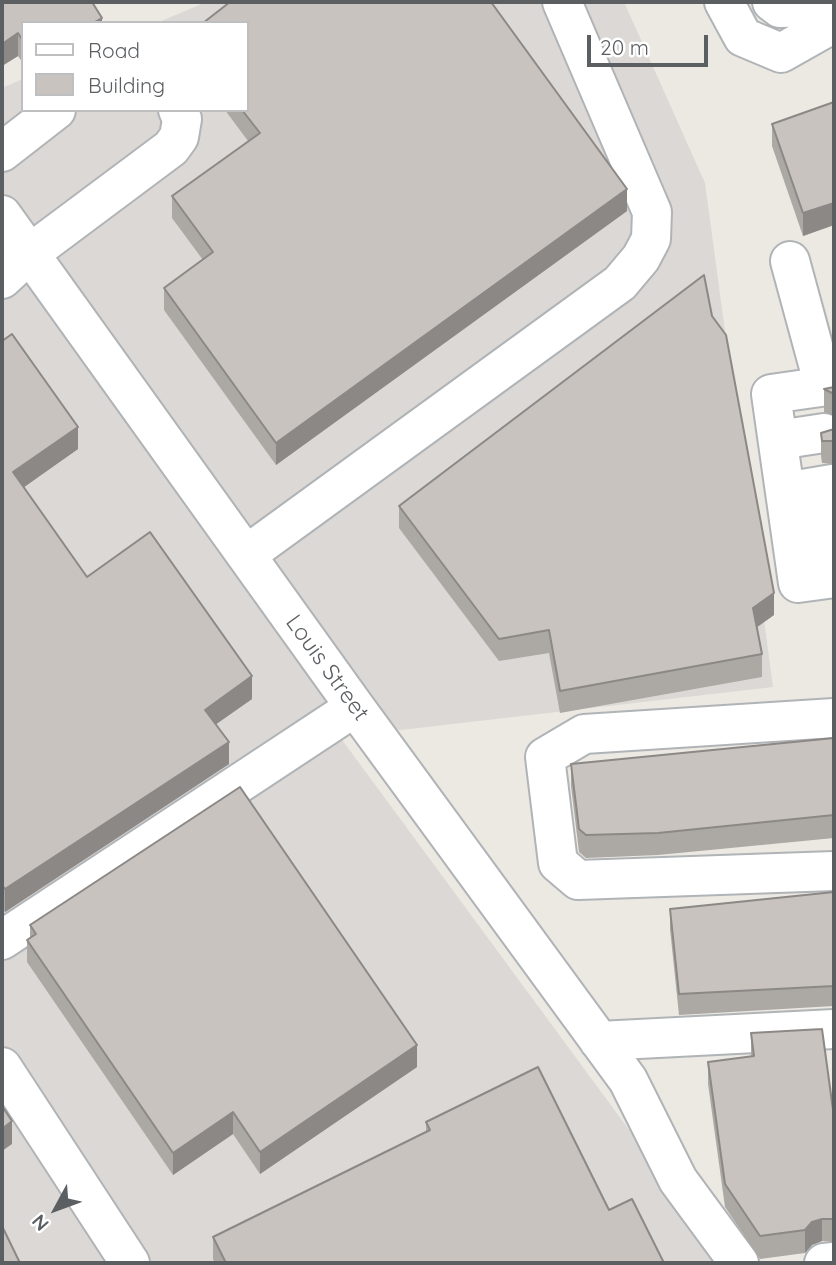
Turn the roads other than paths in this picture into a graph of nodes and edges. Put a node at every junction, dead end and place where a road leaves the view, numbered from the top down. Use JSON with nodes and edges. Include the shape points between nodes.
{"nodes":[{"id":1,"x":562,"y":2,"type":"edge"},
{"id":2,"x":724,"y":2,"type":"edge"},
{"id":3,"x":772,"y":2,"type":"edge"},
{"id":4,"x":819,"y":2,"type":"edge"},
{"id":5,"x":834,"y":23,"type":"edge"},
{"id":6,"x":53,"y":112,"type":"edge"},
{"id":7,"x":179,"y":124,"type":"edge"},
{"id":8,"x":2,"y":152,"type":"edge"},
{"id":9,"x":2,"y":215,"type":"edge"},
{"id":10,"x":29,"y":254,"type":"junction"},
{"id":11,"x":790,"y":261,"type":"dead end"},
{"id":12,"x":2,"y":279,"type":"edge"},
{"id":13,"x":829,"y":386,"type":"edge"},
{"id":14,"x":830,"y":472,"type":"edge"},
{"id":15,"x":786,"y":493,"type":"junction"},
{"id":16,"x":834,"y":545,"type":"edge"},
{"id":17,"x":246,"y":555,"type":"junction"},
{"id":18,"x":834,"y":578,"type":"edge"},
{"id":19,"x":355,"y":708,"type":"junction"},
{"id":20,"x":834,"y":718,"type":"edge"},
{"id":21,"x":834,"y":871,"type":"edge"},
{"id":22,"x":2,"y":940,"type":"edge"},
{"id":23,"x":834,"y":1029,"type":"edge"},
{"id":24,"x":599,"y":1041,"type":"junction"},
{"id":25,"x":2,"y":1067,"type":"edge"},
{"id":26,"x":834,"y":1262,"type":"edge"},
{"id":27,"x":131,"y":1263,"type":"edge"},
{"id":28,"x":739,"y":1263,"type":"edge"},
{"id":29,"x":824,"y":1263,"type":"edge"}],
"edges":[{"from":1,"to":17,"type":"street","via":[[652,212],[651,239],[641,258],[621,283]]},
{"from":2,"to":5,"type":"street","via":[[743,37],[781,53]]},
{"from":3,"to":4,"type":"street","via":[[780,8],[811,7]]},
{"from":6,"to":8,"type":"street"},
{"from":7,"to":10,"type":"street","via":[[171,148]]},
{"from":9,"to":10,"type":"street","name":"Louis Street"},
{"from":10,"to":12,"type":"street"},
{"from":10,"to":17,"type":"street","name":"Louis Street"},
{"from":11,"to":13,"type":"street"},
{"from":13,"to":15,"type":"street","via":[[771,394]]},
{"from":14,"to":15,"type":"street"},
{"from":14,"to":15,"type":"street"},
{"from":15,"to":16,"type":"street"},
{"from":15,"to":18,"type":"street","via":[[798,583]]},
{"from":17,"to":19,"type":"street","name":"Louis Street"},
{"from":19,"to":22,"type":"street"},
{"from":19,"to":24,"type":"street","name":"Louis Street"},
{"from":20,"to":21,"type":"street","via":[[584,734],[545,757],[558,863],[578,880]]},
{"from":23,"to":24,"type":"street"},
{"from":24,"to":28,"type":"street","name":"Louis Street","via":[[628,1080],[678,1180]]},
{"from":25,"to":27,"type":"street"},
{"from":26,"to":29,"type":"street"}]}
